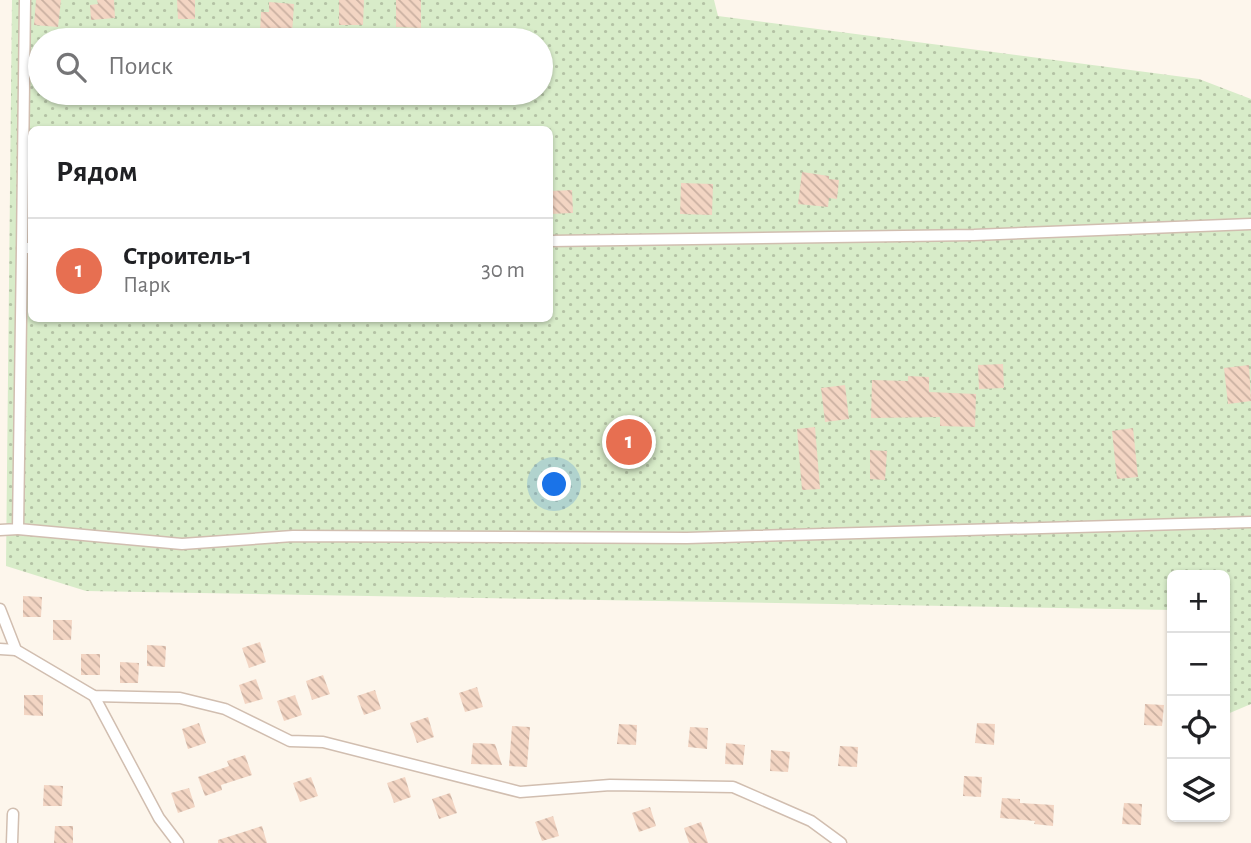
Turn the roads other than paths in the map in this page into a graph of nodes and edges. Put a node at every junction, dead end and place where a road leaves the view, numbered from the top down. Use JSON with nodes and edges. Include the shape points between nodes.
{"nodes":[{"id":1,"x":26,"y":0,"type":"edge"},
{"id":2,"x":1251,"y":224,"type":"edge"},
{"id":3,"x":553,"y":241,"type":"edge"},
{"id":4,"x":27,"y":248,"type":"edge"},
{"id":5,"x":1251,"y":522,"type":"edge"},
{"id":6,"x":18,"y":529,"type":"junction"},
{"id":7,"x":0,"y":530,"type":"edge"},
{"id":8,"x":0,"y":609,"type":"edge"},
{"id":9,"x":0,"y":649,"type":"edge"},
{"id":10,"x":16,"y":650,"type":"junction"},
{"id":11,"x":94,"y":696,"type":"junction"},
{"id":12,"x":13,"y":814,"type":"dead end"},
{"id":13,"x":12,"y":843,"type":"edge"},
{"id":14,"x":178,"y":843,"type":"edge"},
{"id":15,"x":841,"y":843,"type":"edge"}],
"edges":[{"from":1,"to":4,"type":"lane"},
{"from":2,"to":3,"type":"lane","via":[[974,235]]},
{"from":4,"to":6,"type":"lane"},
{"from":5,"to":6,"type":"lane","via":[[687,538],[293,536],[182,544]]},
{"from":6,"to":7,"type":"lane"},
{"from":8,"to":10,"type":"lane"},
{"from":9,"to":10,"type":"lane"},
{"from":10,"to":11,"type":"lane"},
{"from":11,"to":14,"type":"lane","via":[[159,818]]},
{"from":11,"to":15,"type":"lane","via":[[180,698],[225,709],[290,741],[323,742],[520,792],[610,785],[733,787],[811,821]]},
{"from":12,"to":13,"type":"lane"}]}
